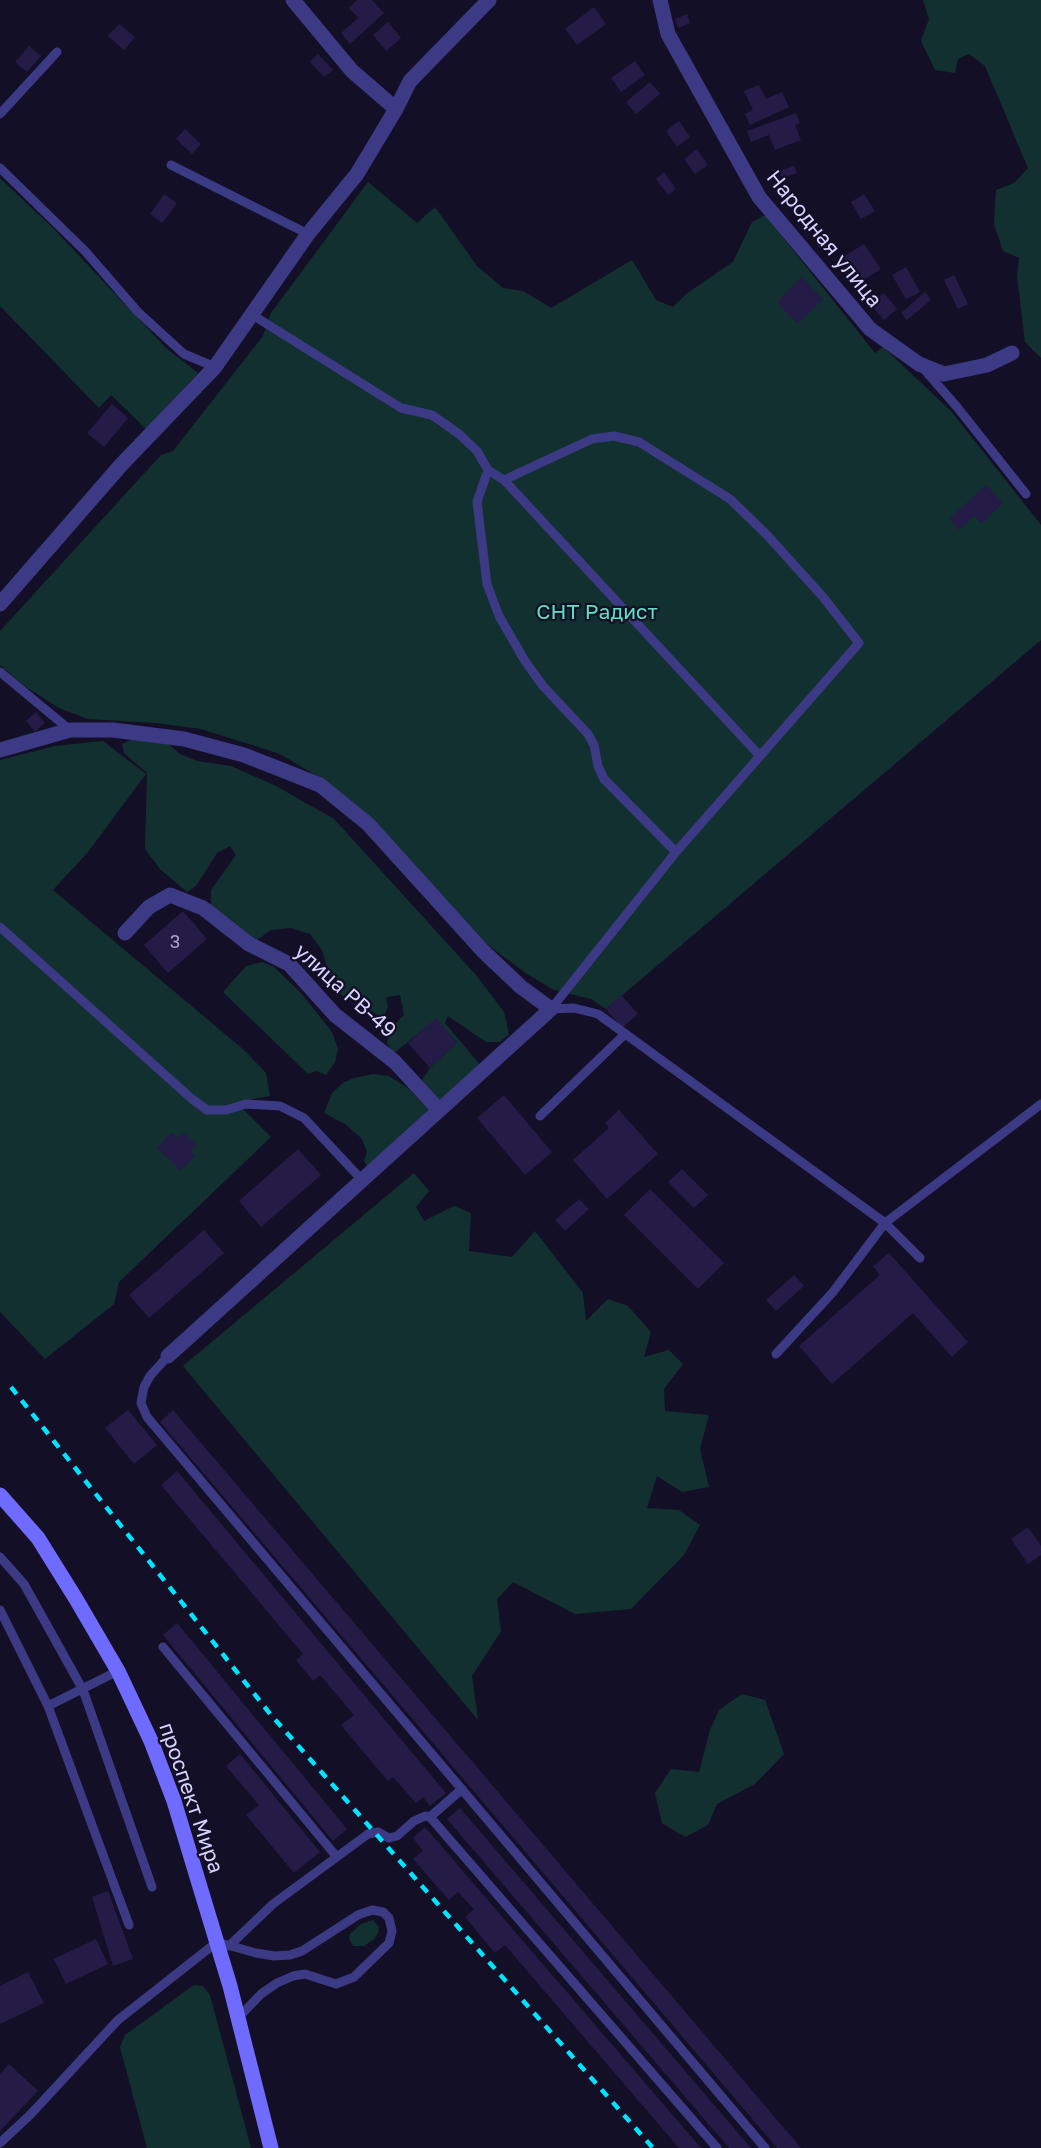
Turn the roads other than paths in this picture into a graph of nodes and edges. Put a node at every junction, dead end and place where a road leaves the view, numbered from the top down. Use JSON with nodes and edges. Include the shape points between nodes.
{"nodes":[{"id":1,"x":293,"y":0,"type":"edge"},
{"id":2,"x":489,"y":0,"type":"edge"},
{"id":3,"x":660,"y":0,"type":"edge"},
{"id":4,"x":57,"y":52,"type":"dead end"},
{"id":5,"x":396,"y":109,"type":"junction"},
{"id":6,"x":0,"y":114,"type":"edge"},
{"id":7,"x":171,"y":165,"type":"dead end"},
{"id":8,"x":0,"y":168,"type":"edge"},
{"id":9,"x":308,"y":234,"type":"junction"},
{"id":10,"x":251,"y":314,"type":"junction"},
{"id":11,"x":1012,"y":352,"type":"dead end"},
{"id":12,"x":919,"y":364,"type":"junction"},
{"id":13,"x":215,"y":367,"type":"junction"},
{"id":14,"x":488,"y":470,"type":"junction"},
{"id":15,"x":504,"y":480,"type":"junction"},
{"id":16,"x":1026,"y":494,"type":"dead end"},
{"id":17,"x":0,"y":604,"type":"edge"},
{"id":18,"x":0,"y":672,"type":"edge"},
{"id":19,"x":70,"y":730,"type":"junction"},
{"id":20,"x":0,"y":750,"type":"edge"},
{"id":21,"x":760,"y":756,"type":"junction"},
{"id":22,"x":676,"y":852,"type":"junction"},
{"id":23,"x":0,"y":927,"type":"edge"},
{"id":24,"x":125,"y":933,"type":"dead end"},
{"id":25,"x":551,"y":1009,"type":"junction"},
{"id":26,"x":625,"y":1034,"type":"junction"},
{"id":27,"x":1041,"y":1104,"type":"edge"},
{"id":28,"x":439,"y":1110,"type":"junction"},
{"id":29,"x":540,"y":1116,"type":"dead end"},
{"id":30,"x":362,"y":1180,"type":"junction"},
{"id":31,"x":885,"y":1222,"type":"junction"},
{"id":32,"x":920,"y":1258,"type":"dead end"},
{"id":33,"x":776,"y":1354,"type":"dead end"},
{"id":34,"x":168,"y":1356,"type":"joint"},
{"id":35,"x":0,"y":1495,"type":"edge"},
{"id":36,"x":0,"y":1557,"type":"edge"},
{"id":37,"x":0,"y":1610,"type":"edge"},
{"id":38,"x":163,"y":1647,"type":"dead end"},
{"id":39,"x":118,"y":1671,"type":"junction"},
{"id":40,"x":83,"y":1690,"type":"junction"},
{"id":41,"x":48,"y":1706,"type":"junction"},
{"id":42,"x":462,"y":1789,"type":"junction"},
{"id":43,"x":430,"y":1817,"type":"junction"},
{"id":44,"x":336,"y":1856,"type":"junction"},
{"id":45,"x":152,"y":1887,"type":"dead end"},
{"id":46,"x":129,"y":1925,"type":"dead end"},
{"id":47,"x":223,"y":1944,"type":"junction"},
{"id":48,"x":238,"y":2018,"type":"junction"},
{"id":49,"x":0,"y":2144,"type":"edge"},
{"id":50,"x":271,"y":2148,"type":"edge"},
{"id":51,"x":717,"y":2148,"type":"edge"},
{"id":52,"x":765,"y":2148,"type":"edge"}],
"edges":[{"from":1,"to":5,"type":"street","via":[[352,72]]},
{"from":2,"to":5,"type":"street","via":[[410,81]]},
{"from":3,"to":12,"type":"street","name":"Народная улица","via":[[668,34],[759,197],[870,329]]},
{"from":4,"to":6,"type":"lane"},
{"from":5,"to":9,"type":"street","via":[[357,174]]},
{"from":7,"to":9,"type":"lane"},
{"from":8,"to":13,"type":"lane","via":[[85,251],[138,312],[184,354]]},
{"from":9,"to":10,"type":"street"},
{"from":10,"to":13,"type":"street"},
{"from":10,"to":14,"type":"lane","via":[[401,408],[432,415],[477,451]]},
{"from":11,"to":12,"type":"street","name":"Народная улица","via":[[987,365],[944,374]]},
{"from":12,"to":16,"type":"lane"},
{"from":13,"to":17,"type":"street","via":[[121,465]]},
{"from":14,"to":15,"type":"lane"},
{"from":14,"to":22,"type":"lane","via":[[477,502],[487,584],[499,616],[543,686],[588,734],[603,779]]},
{"from":15,"to":21,"type":"lane"},
{"from":15,"to":21,"type":"lane","via":[[592,439],[614,436],[639,441],[730,499],[775,544],[824,597],[859,643]]},
{"from":18,"to":19,"type":"lane"},
{"from":19,"to":20,"type":"street"},
{"from":19,"to":25,"type":"street","via":[[113,730],[184,739],[244,755],[320,785],[368,824],[483,951]]},
{"from":21,"to":22,"type":"lane"},
{"from":22,"to":25,"type":"lane"},
{"from":23,"to":30,"type":"lane","via":[[192,1100],[207,1110],[246,1104],[280,1106],[303,1118]]},
{"from":24,"to":28,"type":"street","name":"улица РВ-49","via":[[149,907],[170,895],[203,908],[249,944],[289,964],[335,1015],[395,1062]]},
{"from":25,"to":26,"type":"lane","via":[[574,1008],[598,1014]]},
{"from":25,"to":28,"type":"street"},
{"from":26,"to":29,"type":"lane"},
{"from":26,"to":31,"type":"lane"},
{"from":27,"to":31,"type":"lane"},
{"from":28,"to":30,"type":"street"},
{"from":30,"to":34,"type":"street"},
{"from":31,"to":32,"type":"lane"},
{"from":31,"to":33,"type":"lane","via":[[833,1292]]},
{"from":34,"to":42,"type":"lane","via":[[144,1387],[141,1403],[147,1417]]},
{"from":35,"to":39,"type":"street","name":"проспект Мира","via":[[38,1538]]},
{"from":36,"to":40,"type":"lane","via":[[24,1584]]},
{"from":37,"to":41,"type":"lane"},
{"from":38,"to":44,"type":"lane"},
{"from":39,"to":40,"type":"lane"},
{"from":39,"to":47,"type":"street","name":"проспект Мира","via":[[151,1741]]},
{"from":40,"to":41,"type":"lane"},
{"from":40,"to":45,"type":"lane"},
{"from":41,"to":46,"type":"lane"},
{"from":42,"to":43,"type":"lane"},
{"from":42,"to":52,"type":"lane"},
{"from":43,"to":44,"type":"lane","via":[[414,1821],[389,1838],[378,1832],[368,1834]]},
{"from":43,"to":51,"type":"lane"},
{"from":44,"to":47,"type":"lane"},
{"from":47,"to":48,"type":"street","name":"проспект Мира"},
{"from":47,"to":48,"type":"lane","via":[[290,1956],[372,1910],[389,1918],[392,1931],[388,1943],[354,1977],[336,1984],[305,1974],[293,1976],[261,1995]]},
{"from":47,"to":49,"type":"lane","via":[[118,2020]]},
{"from":48,"to":50,"type":"street","name":"проспект Мира"}]}
